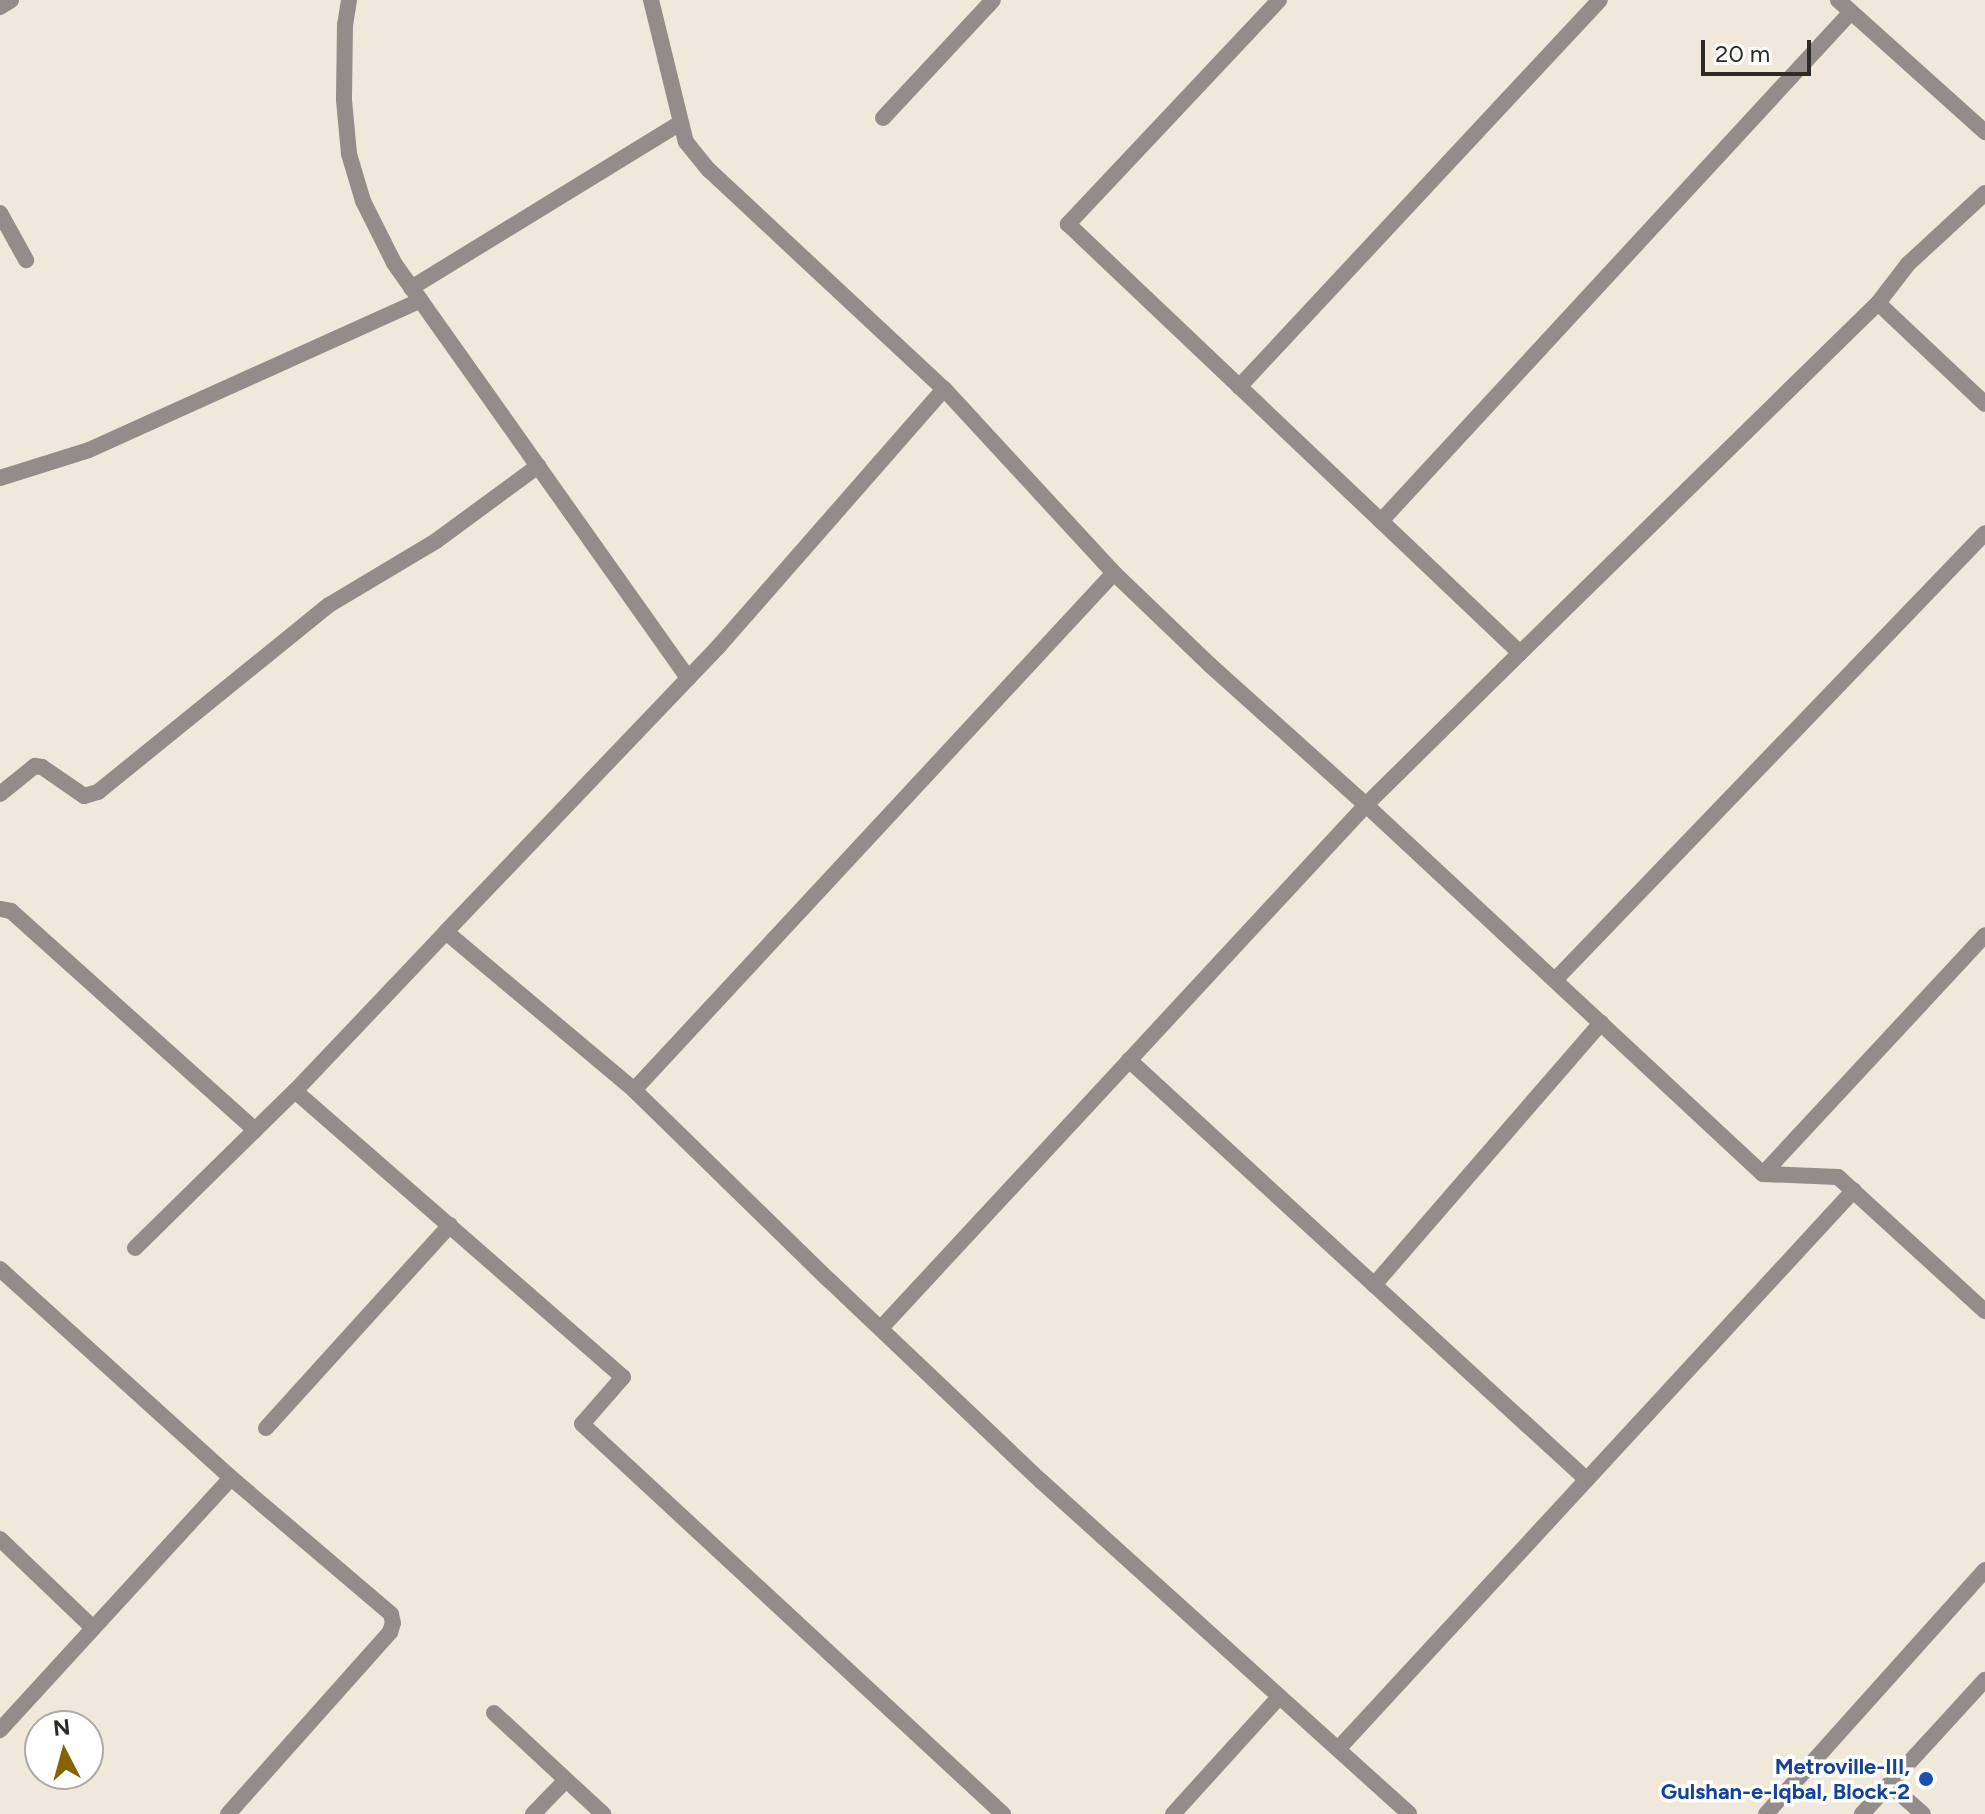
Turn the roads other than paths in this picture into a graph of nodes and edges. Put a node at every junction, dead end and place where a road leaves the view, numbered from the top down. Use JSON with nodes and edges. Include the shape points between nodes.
{"nodes":[{"id":1,"x":11,"y":0,"type":"edge"},
{"id":2,"x":349,"y":0,"type":"edge"},
{"id":3,"x":993,"y":0,"type":"edge"},
{"id":4,"x":1279,"y":0,"type":"edge"},
{"id":5,"x":1600,"y":0,"type":"edge"},
{"id":6,"x":1838,"y":0,"type":"edge"},
{"id":7,"x":655,"y":2,"type":"edge"},
{"id":8,"x":0,"y":7,"type":"edge"},
{"id":9,"x":1851,"y":12,"type":"junction"},
{"id":10,"x":883,"y":118,"type":"dead end"},
{"id":11,"x":680,"y":123,"type":"junction"},
{"id":12,"x":1985,"y":132,"type":"edge"},
{"id":13,"x":1985,"y":193,"type":"edge"},
{"id":14,"x":0,"y":213,"type":"edge"},
{"id":15,"x":26,"y":260,"type":"dead end"},
{"id":16,"x":416,"y":294,"type":"junction"},
{"id":17,"x":1878,"y":303,"type":"junction"},
{"id":18,"x":1239,"y":387,"type":"junction"},
{"id":19,"x":944,"y":389,"type":"junction"},
{"id":20,"x":1985,"y":404,"type":"edge"},
{"id":21,"x":538,"y":466,"type":"junction"},
{"id":22,"x":0,"y":478,"type":"edge"},
{"id":23,"x":1381,"y":521,"type":"junction"},
{"id":24,"x":1985,"y":533,"type":"edge"},
{"id":25,"x":1114,"y":573,"type":"junction"},
{"id":26,"x":1520,"y":653,"type":"junction"},
{"id":27,"x":688,"y":678,"type":"junction"},
{"id":28,"x":0,"y":794,"type":"edge"},
{"id":29,"x":1366,"y":805,"type":"junction"},
{"id":30,"x":0,"y":909,"type":"edge"},
{"id":31,"x":446,"y":932,"type":"junction"},
{"id":32,"x":1985,"y":935,"type":"edge"},
{"id":33,"x":1555,"y":980,"type":"junction"},
{"id":34,"x":1601,"y":1023,"type":"junction"},
{"id":35,"x":1129,"y":1060,"type":"junction"},
{"id":36,"x":634,"y":1090,"type":"junction"},
{"id":37,"x":295,"y":1091,"type":"junction"},
{"id":38,"x":255,"y":1130,"type":"junction"},
{"id":39,"x":1763,"y":1174,"type":"junction"},
{"id":40,"x":1854,"y":1190,"type":"junction"},
{"id":41,"x":450,"y":1225,"type":"junction"},
{"id":42,"x":135,"y":1248,"type":"dead end"},
{"id":43,"x":0,"y":1269,"type":"edge"},
{"id":44,"x":1374,"y":1285,"type":"junction"},
{"id":45,"x":1985,"y":1311,"type":"edge"},
{"id":46,"x":881,"y":1328,"type":"junction"},
{"id":47,"x":266,"y":1428,"type":"dead end"},
{"id":48,"x":231,"y":1478,"type":"junction"},
{"id":49,"x":1587,"y":1480,"type":"junction"},
{"id":50,"x":0,"y":1539,"type":"edge"},
{"id":51,"x":1985,"y":1570,"type":"edge"},
{"id":52,"x":92,"y":1627,"type":"junction"},
{"id":53,"x":1985,"y":1680,"type":"edge"},
{"id":54,"x":1279,"y":1697,"type":"junction"},
{"id":55,"x":494,"y":1713,"type":"dead end"},
{"id":56,"x":0,"y":1730,"type":"edge"},
{"id":57,"x":1339,"y":1748,"type":"junction"},
{"id":58,"x":566,"y":1780,"type":"junction"},
{"id":59,"x":1889,"y":1784,"type":"junction"},
{"id":60,"x":228,"y":1814,"type":"edge"},
{"id":61,"x":533,"y":1814,"type":"edge"},
{"id":62,"x":603,"y":1814,"type":"edge"},
{"id":63,"x":1003,"y":1814,"type":"edge"},
{"id":64,"x":1173,"y":1814,"type":"edge"},
{"id":65,"x":1409,"y":1814,"type":"edge"},
{"id":66,"x":1766,"y":1814,"type":"edge"},
{"id":67,"x":1862,"y":1814,"type":"edge"},
{"id":68,"x":1923,"y":1814,"type":"edge"}],
"edges":[{"from":1,"to":8,"type":"street"},
{"from":2,"to":16,"type":"street","via":[[344,100],[349,154],[363,201]]},
{"from":3,"to":10,"type":"street"},
{"from":4,"to":18,"type":"street","via":[[1068,224]]},
{"from":5,"to":18,"type":"street"},
{"from":6,"to":9,"type":"street"},
{"from":7,"to":11,"type":"street"},
{"from":9,"to":12,"type":"street"},
{"from":9,"to":23,"type":"street"},
{"from":11,"to":16,"type":"street"},
{"from":11,"to":19,"type":"street","via":[[686,142],[709,170]]},
{"from":13,"to":17,"type":"street","via":[[1908,264]]},
{"from":14,"to":15,"type":"street"},
{"from":16,"to":21,"type":"street"},
{"from":16,"to":22,"type":"street","via":[[89,450]]},
{"from":17,"to":20,"type":"street"},
{"from":17,"to":26,"type":"street"},
{"from":18,"to":23,"type":"street"},
{"from":19,"to":25,"type":"street"},
{"from":19,"to":27,"type":"street"},
{"from":21,"to":27,"type":"street"},
{"from":21,"to":28,"type":"street","via":[[436,541],[329,605],[98,792],[84,796],[35,766]]},
{"from":23,"to":26,"type":"street"},
{"from":24,"to":33,"type":"street"},
{"from":25,"to":29,"type":"street"},
{"from":25,"to":36,"type":"street"},
{"from":26,"to":29,"type":"street"},
{"from":27,"to":31,"type":"street"},
{"from":29,"to":33,"type":"street"},
{"from":29,"to":35,"type":"street"},
{"from":30,"to":38,"type":"street","via":[[11,911]]},
{"from":31,"to":36,"type":"street"},
{"from":31,"to":37,"type":"street"},
{"from":32,"to":39,"type":"street"},
{"from":33,"to":34,"type":"street"},
{"from":34,"to":39,"type":"street"},
{"from":34,"to":44,"type":"street"},
{"from":35,"to":44,"type":"street"},
{"from":35,"to":46,"type":"street"},
{"from":36,"to":46,"type":"street"},
{"from":37,"to":38,"type":"street"},
{"from":37,"to":41,"type":"street"},
{"from":38,"to":42,"type":"street"},
{"from":39,"to":40,"type":"street","via":[[1838,1177]]},
{"from":40,"to":45,"type":"street"},
{"from":40,"to":49,"type":"street"},
{"from":41,"to":47,"type":"street"},
{"from":41,"to":63,"type":"street","via":[[623,1377],[582,1424]]},
{"from":43,"to":48,"type":"street"},
{"from":44,"to":49,"type":"street"},
{"from":46,"to":54,"type":"street"},
{"from":48,"to":52,"type":"street"},
{"from":48,"to":60,"type":"street","via":[[391,1614],[393,1623]]},
{"from":49,"to":57,"type":"street"},
{"from":50,"to":52,"type":"street"},
{"from":51,"to":66,"type":"street"},
{"from":52,"to":56,"type":"street"},
{"from":53,"to":59,"type":"street"},
{"from":54,"to":57,"type":"street"},
{"from":54,"to":64,"type":"street"},
{"from":55,"to":58,"type":"street"},
{"from":57,"to":65,"type":"street"},
{"from":58,"to":61,"type":"street"},
{"from":58,"to":62,"type":"street"},
{"from":59,"to":67,"type":"street"},
{"from":59,"to":68,"type":"street"}]}
